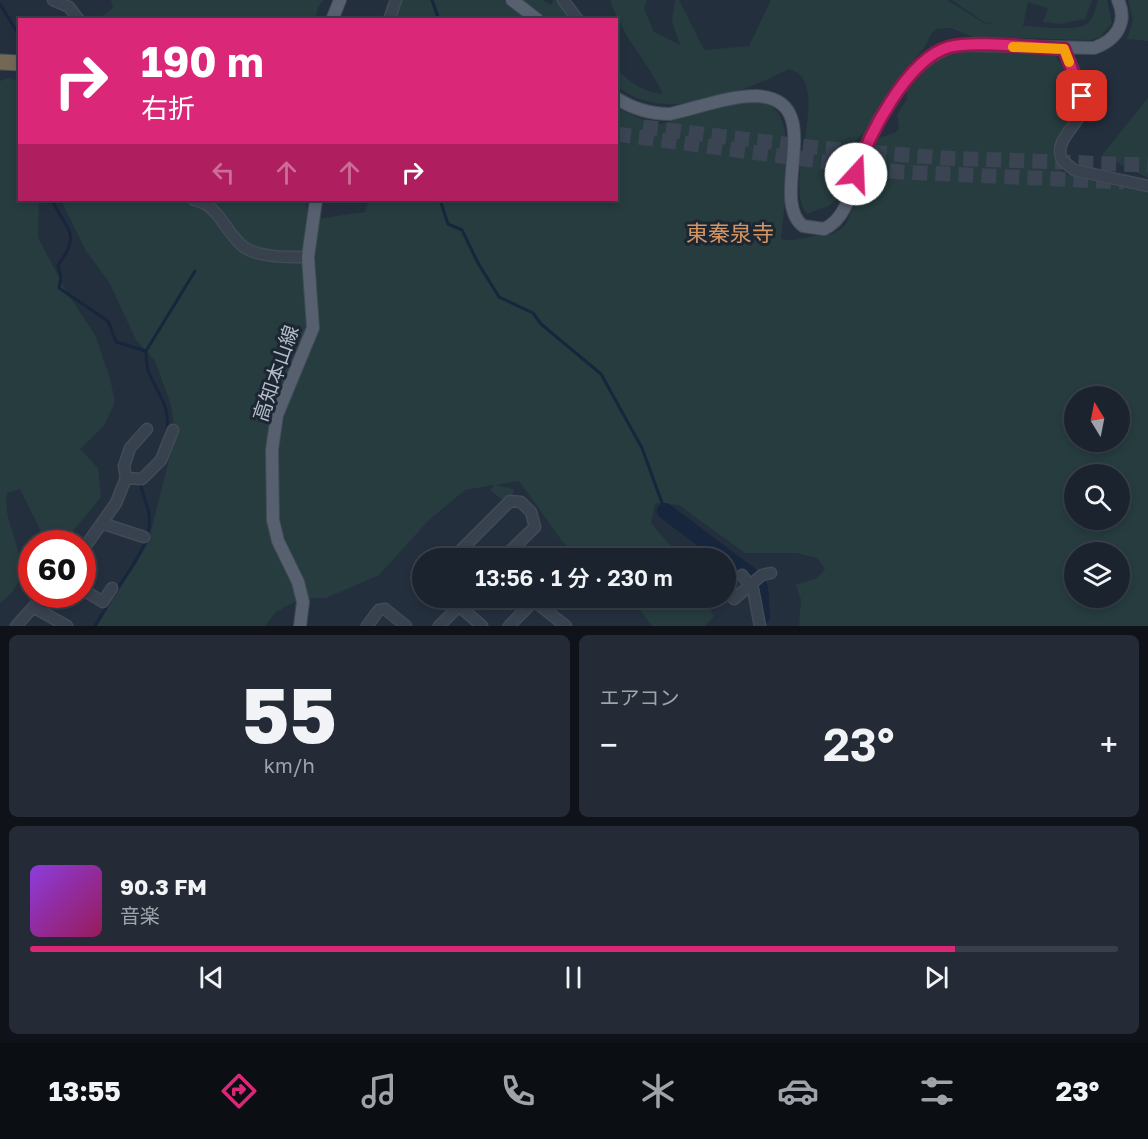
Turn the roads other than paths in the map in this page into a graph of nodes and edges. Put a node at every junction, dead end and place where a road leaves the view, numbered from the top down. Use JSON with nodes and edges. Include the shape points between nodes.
{"nodes":[{"id":1,"x":53,"y":0,"type":"edge"},
{"id":2,"x":340,"y":0,"type":"edge"},
{"id":3,"x":396,"y":0,"type":"edge"},
{"id":4,"x":512,"y":0,"type":"edge"},
{"id":5,"x":563,"y":0,"type":"edge"},
{"id":6,"x":1118,"y":0,"type":"edge"},
{"id":7,"x":77,"y":18,"type":"edge"},
{"id":8,"x":333,"y":18,"type":"edge"},
{"id":9,"x":390,"y":18,"type":"edge"},
{"id":10,"x":535,"y":18,"type":"edge"},
{"id":11,"x":576,"y":18,"type":"edge"},
{"id":12,"x":1064,"y":49,"type":"junction"},
{"id":13,"x":0,"y":62,"type":"edge"},
{"id":14,"x":18,"y":63,"type":"edge"},
{"id":15,"x":0,"y":72,"type":"edge"},
{"id":16,"x":18,"y":73,"type":"edge"},
{"id":17,"x":618,"y":99,"type":"edge"},
{"id":18,"x":1148,"y":186,"type":"edge"},
{"id":19,"x":198,"y":201,"type":"edge"},
{"id":20,"x":316,"y":201,"type":"edge"},
{"id":21,"x":308,"y":256,"type":"junction"},
{"id":22,"x":147,"y":429,"type":"dead end"},
{"id":23,"x":173,"y":430,"type":"dead end"},
{"id":24,"x":135,"y":479,"type":"junction"},
{"id":25,"x":104,"y":524,"type":"junction"},
{"id":26,"x":96,"y":534,"type":"edge"},
{"id":27,"x":144,"y":537,"type":"dead end"},
{"id":28,"x":463,"y":548,"type":"edge"},
{"id":29,"x":513,"y":548,"type":"edge"},
{"id":30,"x":771,"y":573,"type":"dead end"},
{"id":31,"x":750,"y":579,"type":"junction"},
{"id":32,"x":112,"y":588,"type":"dead end"},
{"id":33,"x":736,"y":596,"type":"edge"},
{"id":34,"x":96,"y":598,"type":"edge"},
{"id":35,"x":32,"y":608,"type":"edge"},
{"id":36,"x":35,"y":608,"type":"edge"},
{"id":37,"x":454,"y":608,"type":"edge"},
{"id":38,"x":467,"y":608,"type":"edge"},
{"id":39,"x":527,"y":608,"type":"edge"},
{"id":40,"x":546,"y":608,"type":"edge"},
{"id":41,"x":16,"y":626,"type":"edge"},
{"id":42,"x":67,"y":626,"type":"edge"},
{"id":43,"x":301,"y":626,"type":"edge"},
{"id":44,"x":306,"y":626,"type":"edge"},
{"id":45,"x":367,"y":626,"type":"edge"},
{"id":46,"x":406,"y":626,"type":"edge"},
{"id":47,"x":439,"y":626,"type":"edge"},
{"id":48,"x":482,"y":626,"type":"edge"},
{"id":49,"x":509,"y":626,"type":"edge"},
{"id":50,"x":566,"y":626,"type":"edge"},
{"id":51,"x":760,"y":626,"type":"edge"}],
"edges":[{"from":1,"to":7,"type":"street","via":[[69,7]]},
{"from":2,"to":8,"type":"main road"},
{"from":3,"to":9,"type":"street"},
{"from":4,"to":10,"type":"main road"},
{"from":5,"to":11,"type":"street"},
{"from":6,"to":12,"type":"main road","via":[[1122,16],[1114,36],[1094,48]]},
{"from":12,"to":17,"type":"main road","via":[[962,45],[934,54],[897,94],[875,128],[840,217],[824,229],[804,226],[791,208],[795,136],[793,122],[778,103],[753,96],[658,114]]},
{"from":12,"to":18,"type":"street","via":[[1082,96],[1082,109],[1061,145],[1062,160],[1074,170]]},
{"from":13,"to":14,"type":"highway"},
{"from":15,"to":16,"type":"highway"},
{"from":19,"to":21,"type":"street","via":[[208,204],[239,242],[252,251]]},
{"from":20,"to":21,"type":"main road","name":"高知本山線"},
{"from":21,"to":43,"type":"main road","name":"高知本山線","via":[[313,328],[277,415],[272,450],[273,520],[278,541],[298,582],[303,602]]},
{"from":22,"to":24,"type":"street","via":[[130,448],[124,466]]},
{"from":23,"to":24,"type":"street","via":[[161,460]]},
{"from":24,"to":25,"type":"street"},
{"from":25,"to":26,"type":"street"},
{"from":25,"to":27,"type":"street"},
{"from":28,"to":29,"type":"street","via":[[510,501],[521,502],[531,512],[535,527]]},
{"from":30,"to":31,"type":"street"},
{"from":31,"to":33,"type":"street","via":[[746,589]]},
{"from":31,"to":51,"type":"street"},
{"from":32,"to":34,"type":"street","via":[[103,602]]},
{"from":35,"to":41,"type":"street"},
{"from":36,"to":42,"type":"street"},
{"from":37,"to":47,"type":"street"},
{"from":38,"to":48,"type":"street"},
{"from":39,"to":49,"type":"street"},
{"from":40,"to":50,"type":"street"},
{"from":43,"to":44,"type":"street"},
{"from":45,"to":46,"type":"street","via":[[379,610],[385,609]]}]}
